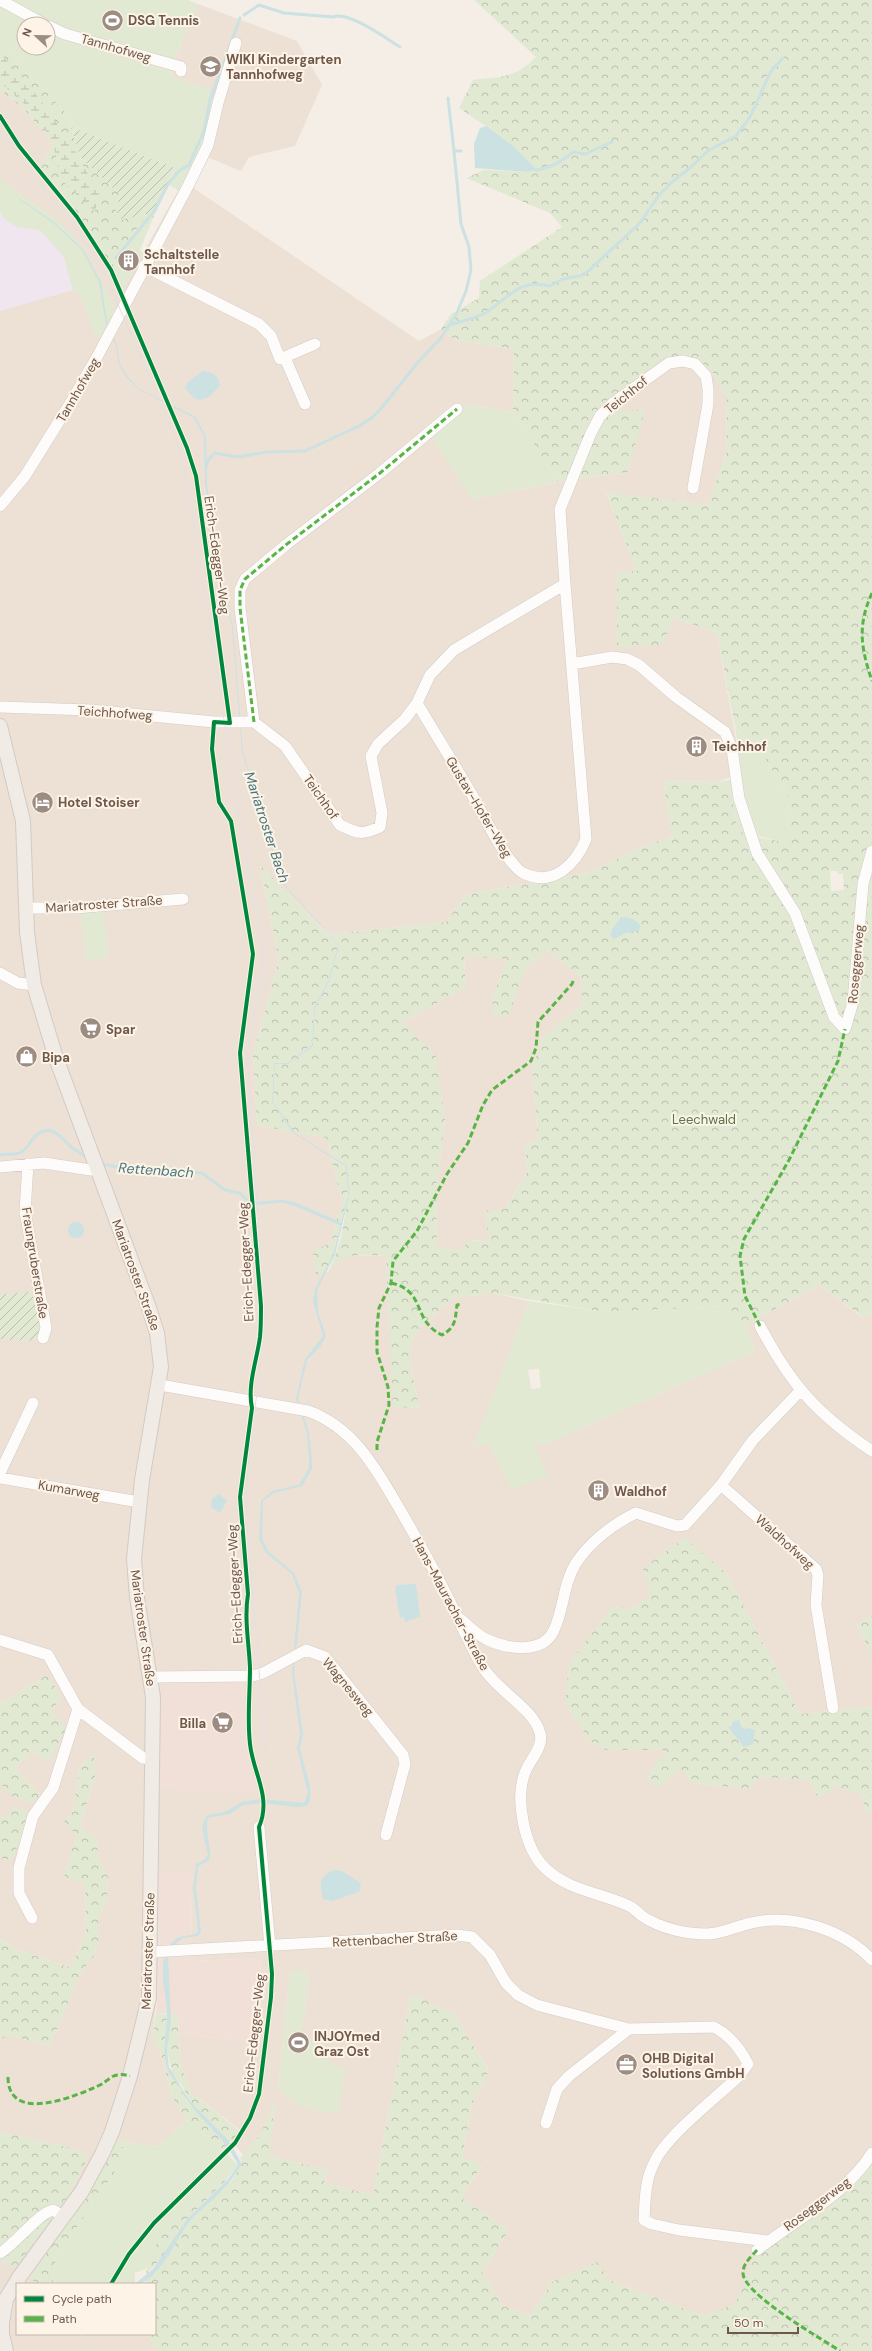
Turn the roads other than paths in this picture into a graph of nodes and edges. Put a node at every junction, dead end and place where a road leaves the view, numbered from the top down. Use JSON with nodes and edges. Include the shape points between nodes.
{"nodes":[{"id":1,"x":0,"y":0,"type":"edge"},
{"id":2,"x":29,"y":16,"type":"edge"},
{"id":3,"x":56,"y":30,"type":"edge"},
{"id":4,"x":236,"y":43,"type":"dead end"},
{"id":5,"x":181,"y":72,"type":"dead end"},
{"id":6,"x":144,"y":266,"type":"junction"},
{"id":7,"x":315,"y":344,"type":"dead end"},
{"id":8,"x":281,"y":357,"type":"junction"},
{"id":9,"x":305,"y":404,"type":"dead end"},
{"id":10,"x":457,"y":409,"type":"dead end"},
{"id":11,"x":693,"y":488,"type":"dead end"},
{"id":12,"x":0,"y":506,"type":"edge"},
{"id":13,"x":565,"y":584,"type":"junction"},
{"id":14,"x":572,"y":664,"type":"junction"},
{"id":15,"x":417,"y":703,"type":"junction"},
{"id":16,"x":0,"y":707,"type":"edge"},
{"id":17,"x":250,"y":722,"type":"junction"},
{"id":18,"x":0,"y":726,"type":"edge"},
{"id":19,"x":872,"y":851,"type":"edge"},
{"id":20,"x":183,"y":899,"type":"dead end"},
{"id":21,"x":25,"y":908,"type":"junction"},
{"id":22,"x":0,"y":973,"type":"edge"},
{"id":23,"x":34,"y":985,"type":"junction"},
{"id":24,"x":94,"y":1160,"type":"junction"},
{"id":25,"x":28,"y":1164,"type":"junction"},
{"id":26,"x":1,"y":1170,"type":"edge"},
{"id":27,"x":760,"y":1326,"type":"dead end"},
{"id":28,"x":42,"y":1338,"type":"dead end"},
{"id":29,"x":160,"y":1385,"type":"junction"},
{"id":30,"x":800,"y":1391,"type":"junction"},
{"id":31,"x":33,"y":1403,"type":"dead end"},
{"id":32,"x":872,"y":1451,"type":"edge"},
{"id":33,"x":0,"y":1473,"type":"edge"},
{"id":34,"x":0,"y":1478,"type":"edge"},
{"id":35,"x":721,"y":1485,"type":"junction"},
{"id":36,"x":139,"y":1502,"type":"junction"},
{"id":37,"x":458,"y":1617,"type":"junction"},
{"id":38,"x":0,"y":1640,"type":"edge"},
{"id":39,"x":152,"y":1677,"type":"junction"},
{"id":40,"x":833,"y":1708,"type":"dead end"},
{"id":41,"x":78,"y":1709,"type":"junction"},
{"id":42,"x":152,"y":1759,"type":"junction"},
{"id":43,"x":259,"y":1827,"type":"dead end"},
{"id":44,"x":386,"y":1835,"type":"dead end"},
{"id":45,"x":32,"y":1918,"type":"dead end"},
{"id":46,"x":270,"y":1946,"type":"junction"},
{"id":47,"x":157,"y":1952,"type":"junction"},
{"id":48,"x":872,"y":1960,"type":"edge"},
{"id":49,"x":629,"y":2029,"type":"junction"},
{"id":50,"x":546,"y":2123,"type":"dead end"},
{"id":51,"x":872,"y":2153,"type":"edge"},
{"id":52,"x":63,"y":2216,"type":"junction"},
{"id":53,"x":767,"y":2241,"type":"junction"},
{"id":54,"x":757,"y":2250,"type":"dead end"},
{"id":55,"x":0,"y":2253,"type":"edge"},
{"id":56,"x":1,"y":2334,"type":"edge"},
{"id":57,"x":6,"y":2351,"type":"edge"}],
"edges":[{"from":1,"to":2,"type":"street"},
{"from":3,"to":5,"type":"street","name":"Tannhofweg","via":[[180,67]]},
{"from":4,"to":6,"type":"street","name":"Tannhofweg","via":[[208,145]]},
{"from":6,"to":8,"type":"street","via":[[259,324],[271,336]]},
{"from":6,"to":12,"type":"street","name":"Tannhofweg","via":[[118,318],[52,435],[25,476]]},
{"from":7,"to":8,"type":"street"},
{"from":8,"to":9,"type":"street"},
{"from":10,"to":17,"type":"street","via":[[245,579],[240,590],[240,608]]},
{"from":11,"to":13,"type":"street","name":"Teichhof","via":[[708,404],[708,389],[706,376],[696,364],[682,361],[669,363],[613,404],[600,416],[591,433],[560,509]]},
{"from":13,"to":14,"type":"street","name":"Teichhof"},
{"from":13,"to":15,"type":"street","name":"Teichhof","via":[[454,650],[430,675]]},
{"from":14,"to":15,"type":"street","name":"Gustav-Hofer-Weg","via":[[586,838],[575,862],[556,875],[538,877],[522,872],[511,861]]},
{"from":14,"to":19,"type":"street","name":"Roseggerweg","via":[[612,657],[627,659],[639,665],[676,697],[726,732],[732,750],[739,798],[757,853],[795,912],[834,1017],[845,1029],[853,1002],[863,884]]},
{"from":15,"to":17,"type":"street","name":"Teichhof","via":[[405,719],[378,744],[371,756],[382,813],[380,827],[366,833],[355,832],[340,825],[285,746]]},
{"from":16,"to":17,"type":"street","name":"Teichhofweg","via":[[90,710]]},
{"from":18,"to":21,"type":"main road","name":"Mariatroster Straße","via":[[23,820]]},
{"from":20,"to":21,"type":"street","name":"Mariatroster Straße","via":[[76,908]]},
{"from":21,"to":23,"type":"main road","name":"Mariatroster Straße"},
{"from":22,"to":23,"type":"street","via":[[18,983]]},
{"from":23,"to":24,"type":"main road","name":"Mariatroster Straße","via":[[56,1058]]},
{"from":24,"to":25,"type":"street","via":[[91,1170],[58,1163]]},
{"from":24,"to":29,"type":"main road","name":"Mariatroster Straße","via":[[153,1318],[160,1352]]},
{"from":25,"to":26,"type":"street"},
{"from":25,"to":28,"type":"street","name":"Fraungruberstraße","via":[[25,1212],[46,1328]]},
{"from":27,"to":30,"type":"street"},
{"from":29,"to":36,"type":"main road","name":"Mariatroster Straße"},
{"from":29,"to":37,"type":"street","name":"Hans-Mauracher-Straße","via":[[308,1411],[337,1426],[367,1455],[431,1564]]},
{"from":30,"to":32,"type":"street","via":[[828,1419]]},
{"from":30,"to":35,"type":"street","via":[[753,1440]]},
{"from":31,"to":33,"type":"street"},
{"from":34,"to":36,"type":"street","name":"Kumarweg"},
{"from":35,"to":37,"type":"street","via":[[685,1525],[677,1526],[636,1513],[623,1519],[591,1544],[576,1564],[566,1585],[554,1631],[543,1643],[527,1648],[506,1646],[485,1639]]},
{"from":35,"to":40,"type":"street","name":"Waldhofweg","via":[[816,1569],[816,1605]]},
{"from":36,"to":39,"type":"main road","name":"Mariatroster Straße","via":[[134,1578]]},
{"from":37,"to":48,"type":"street","name":"Hans-Mauracher-Straße","via":[[484,1669],[497,1686],[535,1721],[541,1735],[538,1750],[525,1771],[520,1794],[522,1816],[532,1851],[544,1868],[573,1887],[629,1905],[642,1916],[670,1929],[708,1934],[752,1923],[791,1922],[811,1926],[850,1941]]},
{"from":38,"to":41,"type":"street","via":[[48,1655]]},
{"from":39,"to":42,"type":"main road","name":"Mariatroster Straße"},
{"from":39,"to":44,"type":"street","name":"Wagnesweg","via":[[253,1676],[304,1651],[325,1657],[404,1755],[405,1764]]},
{"from":41,"to":42,"type":"street","via":[[143,1758]]},
{"from":41,"to":45,"type":"street","via":[[53,1788],[33,1816],[19,1868],[19,1893]]},
{"from":42,"to":47,"type":"main road","name":"Mariatroster Straße","via":[[149,1879]]},
{"from":43,"to":46,"type":"street"},
{"from":46,"to":47,"type":"street","name":"Rettenbacher Straße"},
{"from":46,"to":49,"type":"street","name":"Rettenbacher Straße","via":[[457,1935],[472,1937],[490,1955],[506,1983],[518,1995],[537,2005]]},
{"from":47,"to":52,"type":"main road","name":"Mariatroster Straße","via":[[146,2017],[120,2109],[94,2171]]},
{"from":49,"to":50,"type":"street","via":[[569,2076],[557,2089]]},
{"from":49,"to":53,"type":"street","name":"Rettenbacher Straße","via":[[714,2027],[724,2032],[748,2064],[739,2076],[663,2148],[653,2164],[646,2189],[644,2220],[678,2230]]},
{"from":51,"to":53,"type":"street","name":"Roseggerweg","via":[[862,2168],[843,2187]]},
{"from":52,"to":55,"type":"street","via":[[53,2210],[46,2212]]},
{"from":52,"to":56,"type":"main road","name":"Mariatroster Straße","via":[[11,2288],[3,2312]]},
{"from":53,"to":54,"type":"street","name":"Roseggerweg"},
{"from":56,"to":57,"type":"main road","name":"Mariatroster Straße"}]}
